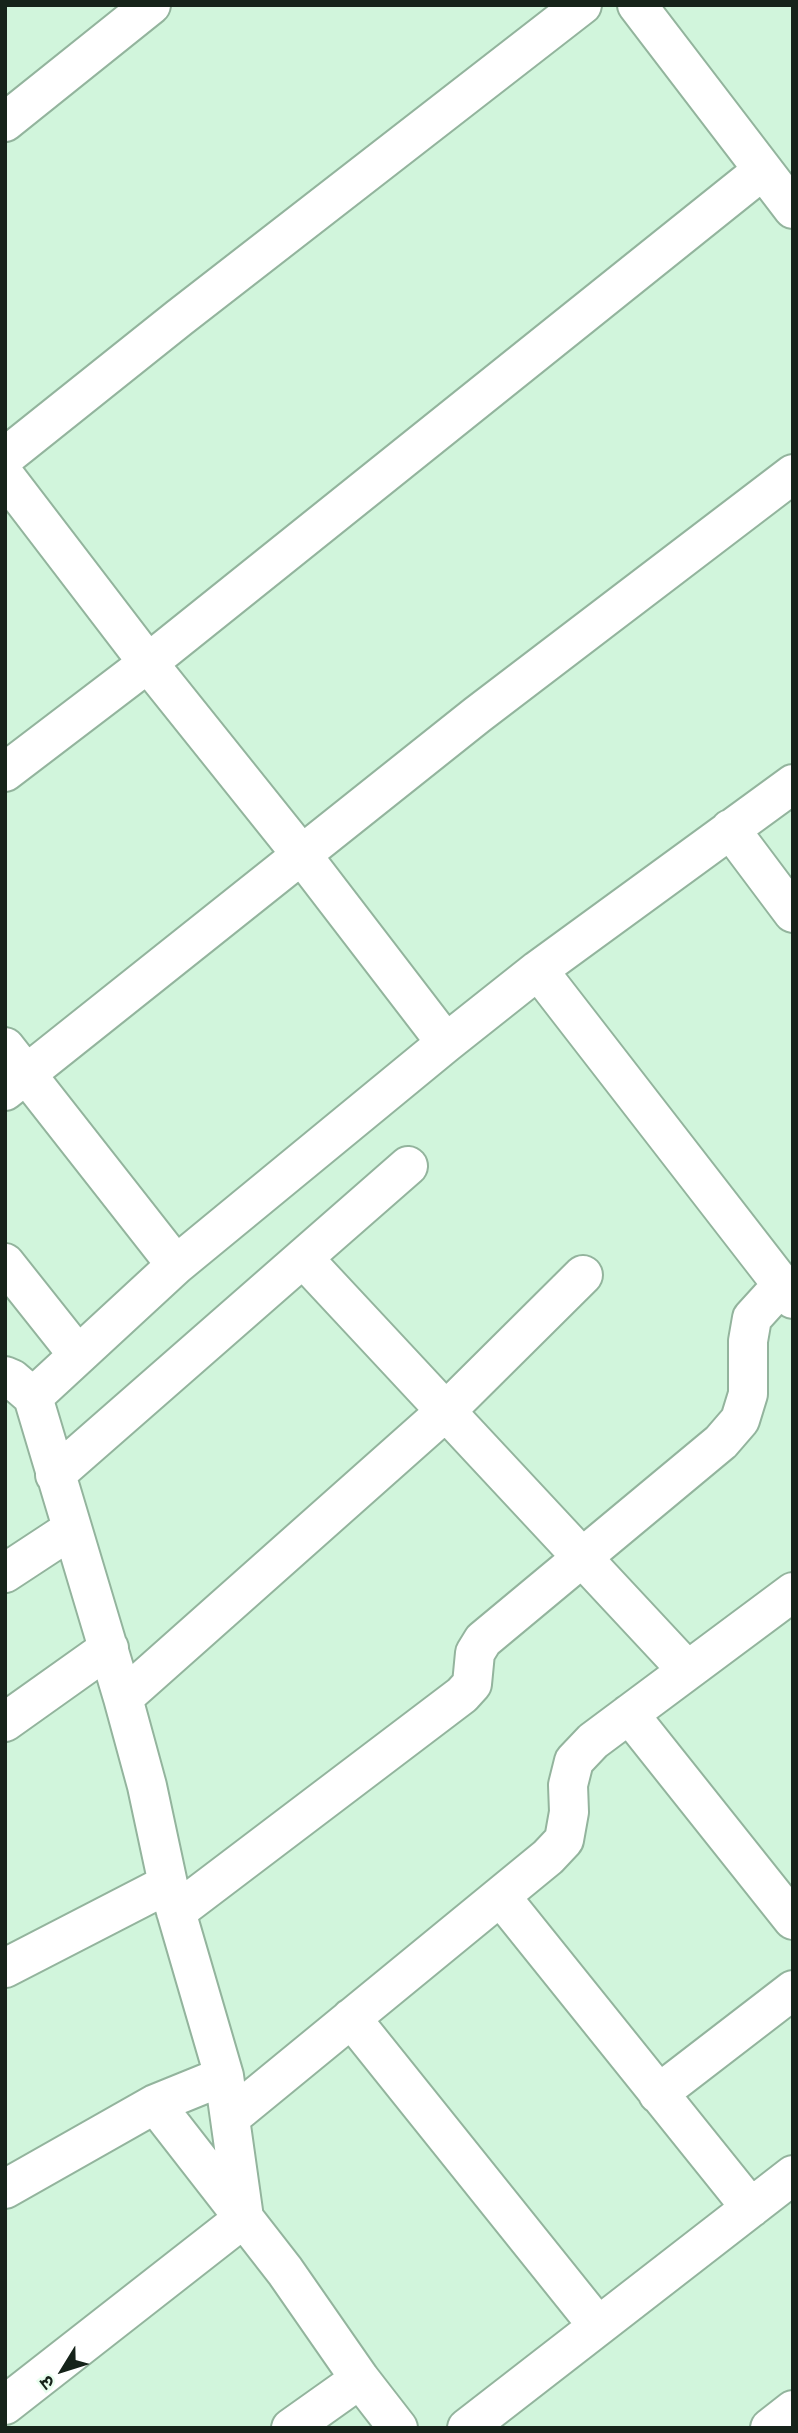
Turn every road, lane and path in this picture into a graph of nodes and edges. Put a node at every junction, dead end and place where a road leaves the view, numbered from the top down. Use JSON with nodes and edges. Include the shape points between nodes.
{"nodes":[{"id":1,"x":582,"y":5,"type":"edge"},
{"id":2,"x":637,"y":5,"type":"edge"},
{"id":3,"x":142,"y":8,"type":"edge"},
{"id":4,"x":5,"y":122,"type":"edge"},
{"id":5,"x":763,"y":170,"type":"junction"},
{"id":6,"x":793,"y":209,"type":"edge"},
{"id":7,"x":5,"y":457,"type":"edge"},
{"id":8,"x":793,"y":474,"type":"edge"},
{"id":9,"x":5,"y":476,"type":"edge"},
{"id":10,"x":148,"y":663,"type":"junction"},
{"id":11,"x":5,"y":772,"type":"edge"},
{"id":12,"x":793,"y":784,"type":"edge"},
{"id":13,"x":730,"y":829,"type":"junction"},
{"id":14,"x":301,"y":854,"type":"junction"},
{"id":15,"x":793,"y":913,"type":"edge"},
{"id":16,"x":538,"y":970,"type":"junction"},
{"id":17,"x":446,"y":1042,"type":"junction"},
{"id":18,"x":12,"y":1071,"type":"edge"},
{"id":19,"x":408,"y":1166,"type":"dead end"},
{"id":20,"x":303,"y":1258,"type":"junction"},
{"id":21,"x":5,"y":1263,"type":"edge"},
{"id":22,"x":176,"y":1265,"type":"junction"},
{"id":23,"x":583,"y":1275,"type":"dead end"},
{"id":24,"x":787,"y":1292,"type":"edge"},
{"id":25,"x":78,"y":1355,"type":"junction"},
{"id":26,"x":19,"y":1387,"type":"edge"},
{"id":27,"x":446,"y":1411,"type":"junction"},
{"id":28,"x":54,"y":1475,"type":"junction"},
{"id":29,"x":72,"y":1529,"type":"junction"},
{"id":30,"x":582,"y":1557,"type":"junction"},
{"id":31,"x":5,"y":1573,"type":"edge"},
{"id":32,"x":793,"y":1592,"type":"edge"},
{"id":33,"x":108,"y":1648,"type":"junction"},
{"id":34,"x":687,"y":1670,"type":"junction"},
{"id":35,"x":123,"y":1698,"type":"junction"},
{"id":36,"x":629,"y":1714,"type":"junction"},
{"id":37,"x":5,"y":1722,"type":"edge"},
{"id":38,"x":501,"y":1897,"type":"junction"},
{"id":39,"x":172,"y":1898,"type":"junction"},
{"id":40,"x":793,"y":1920,"type":"edge"},
{"id":41,"x":5,"y":1968,"type":"edge"},
{"id":42,"x":793,"y":1990,"type":"edge"},
{"id":43,"x":351,"y":2018,"type":"junction"},
{"id":44,"x":225,"y":2076,"type":"junction"},
{"id":45,"x":659,"y":2094,"type":"junction"},
{"id":46,"x":155,"y":2104,"type":"junction"},
{"id":47,"x":231,"y":2118,"type":"junction"},
{"id":48,"x":793,"y":2175,"type":"edge"},
{"id":49,"x":5,"y":2189,"type":"edge"},
{"id":50,"x":751,"y":2208,"type":"junction"},
{"id":51,"x":244,"y":2218,"type":"junction"},
{"id":52,"x":598,"y":2326,"type":"junction"},
{"id":53,"x":360,"y":2379,"type":"junction"},
{"id":54,"x":5,"y":2405,"type":"edge"},
{"id":55,"x":793,"y":2410,"type":"edge"},
{"id":56,"x":291,"y":2428,"type":"edge"},
{"id":57,"x":398,"y":2428,"type":"edge"},
{"id":58,"x":467,"y":2428,"type":"edge"},
{"id":59,"x":770,"y":2428,"type":"edge"}],
"edges":[{"from":1,"to":7,"type":"street"},
{"from":2,"to":5,"type":"street"},
{"from":3,"to":4,"type":"street"},
{"from":5,"to":6,"type":"street"},
{"from":5,"to":10,"type":"street"},
{"from":8,"to":14,"type":"street"},
{"from":9,"to":10,"type":"street"},
{"from":10,"to":11,"type":"street"},
{"from":10,"to":14,"type":"street"},
{"from":12,"to":13,"type":"street"},
{"from":13,"to":15,"type":"street"},
{"from":13,"to":16,"type":"street"},
{"from":14,"to":17,"type":"street"},
{"from":14,"to":18,"type":"street"},
{"from":16,"to":17,"type":"street"},
{"from":16,"to":24,"type":"street"},
{"from":17,"to":22,"type":"street"},
{"from":18,"to":22,"type":"street"},
{"from":19,"to":20,"type":"street"},
{"from":20,"to":27,"type":"street"},
{"from":20,"to":28,"type":"street"},
{"from":21,"to":25,"type":"street"},
{"from":22,"to":25,"type":"street"},
{"from":23,"to":27,"type":"street"},
{"from":24,"to":30,"type":"street","via":[[752,1318],[748,1394],[740,1420],[721,1442]]},
{"from":25,"to":26,"type":"street"},
{"from":26,"to":28,"type":"street"},
{"from":27,"to":30,"type":"street"},
{"from":27,"to":35,"type":"street"},
{"from":28,"to":29,"type":"street"},
{"from":29,"to":31,"type":"street"},
{"from":29,"to":33,"type":"street"},
{"from":30,"to":34,"type":"street"},
{"from":30,"to":39,"type":"street","via":[[483,1640],[475,1653],[471,1684],[463,1695]]},
{"from":32,"to":34,"type":"street"},
{"from":33,"to":35,"type":"street"},
{"from":33,"to":37,"type":"street"},
{"from":34,"to":36,"type":"street"},
{"from":35,"to":39,"type":"street"},
{"from":36,"to":38,"type":"street","via":[[575,1761],[568,1785],[564,1840]]},
{"from":36,"to":40,"type":"street"},
{"from":38,"to":43,"type":"street"},
{"from":38,"to":45,"type":"street"},
{"from":39,"to":41,"type":"street"},
{"from":39,"to":44,"type":"street"},
{"from":42,"to":45,"type":"street"},
{"from":43,"to":47,"type":"street"},
{"from":43,"to":52,"type":"street"},
{"from":44,"to":46,"type":"street"},
{"from":44,"to":47,"type":"street"},
{"from":45,"to":50,"type":"street"},
{"from":46,"to":49,"type":"street"},
{"from":46,"to":51,"type":"street"},
{"from":47,"to":51,"type":"street"},
{"from":48,"to":50,"type":"street"},
{"from":50,"to":52,"type":"street"},
{"from":51,"to":53,"type":"street"},
{"from":51,"to":54,"type":"street"},
{"from":52,"to":58,"type":"street"},
{"from":53,"to":56,"type":"street"},
{"from":53,"to":57,"type":"street"},
{"from":55,"to":59,"type":"street"}]}
